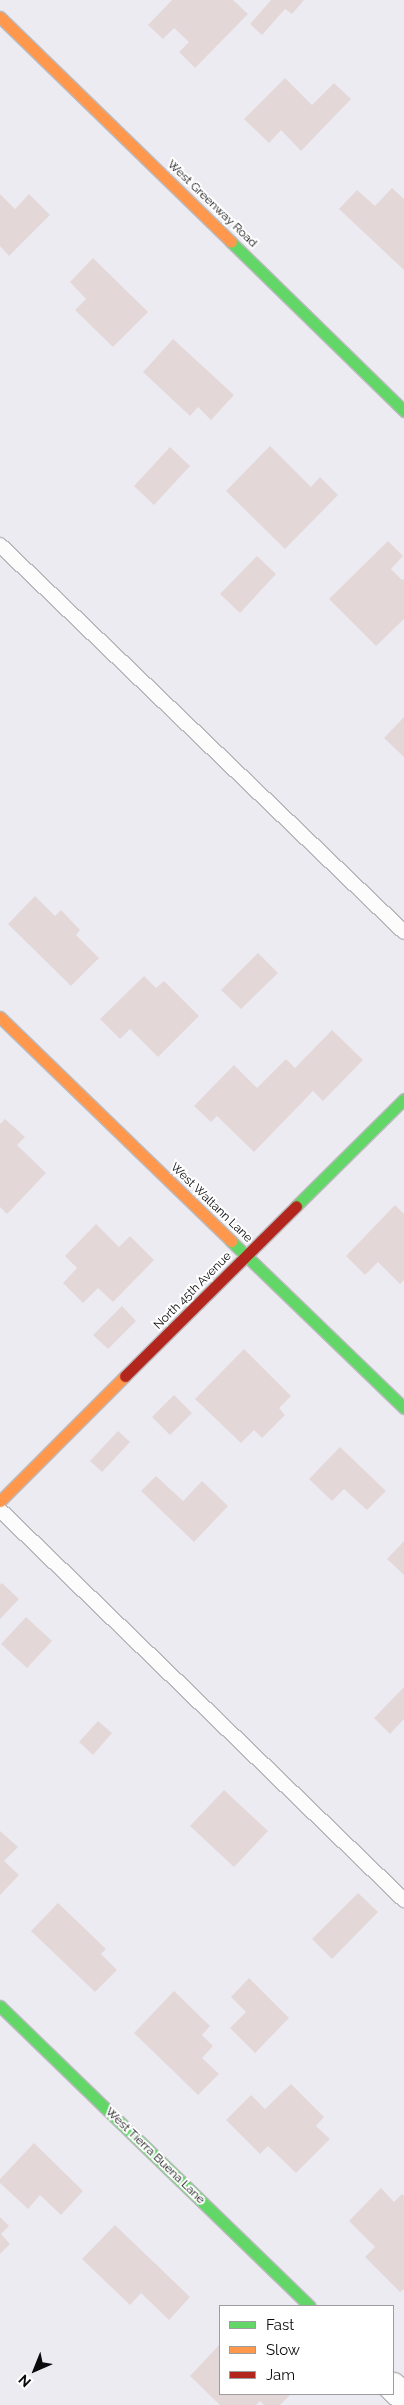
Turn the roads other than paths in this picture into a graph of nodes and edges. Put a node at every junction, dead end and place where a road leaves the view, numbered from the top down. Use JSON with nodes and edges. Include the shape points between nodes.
{"nodes":[{"id":1,"x":0,"y":17,"type":"edge"},
{"id":2,"x":404,"y":411,"type":"edge"},
{"id":3,"x":0,"y":545,"type":"edge"},
{"id":4,"x":404,"y":932,"type":"edge"},
{"id":5,"x":0,"y":1017,"type":"edge"},
{"id":6,"x":404,"y":1099,"type":"edge"},
{"id":7,"x":248,"y":1257,"type":"junction"},
{"id":8,"x":404,"y":1408,"type":"edge"},
{"id":9,"x":0,"y":1501,"type":"edge"},
{"id":10,"x":0,"y":1510,"type":"edge"},
{"id":11,"x":404,"y":1900,"type":"edge"},
{"id":12,"x":0,"y":2006,"type":"edge"},
{"id":13,"x":309,"y":2305,"type":"edge"},
{"id":14,"x":394,"y":2387,"type":"edge"},
{"id":15,"x":404,"y":2398,"type":"edge"}],
"edges":[{"from":1,"to":2,"type":"street","name":"West Greenway Road"},
{"from":3,"to":4,"type":"lane"},
{"from":5,"to":7,"type":"street","name":"West Waltann Lane"},
{"from":6,"to":7,"type":"street","name":"North 45th Avenue"},
{"from":7,"to":8,"type":"street","name":"West Waltann Lane"},
{"from":7,"to":9,"type":"street","name":"North 45th Avenue"},
{"from":10,"to":11,"type":"lane"},
{"from":12,"to":13,"type":"street","name":"West Tierra Buena Lane"},
{"from":14,"to":15,"type":"street"}]}
